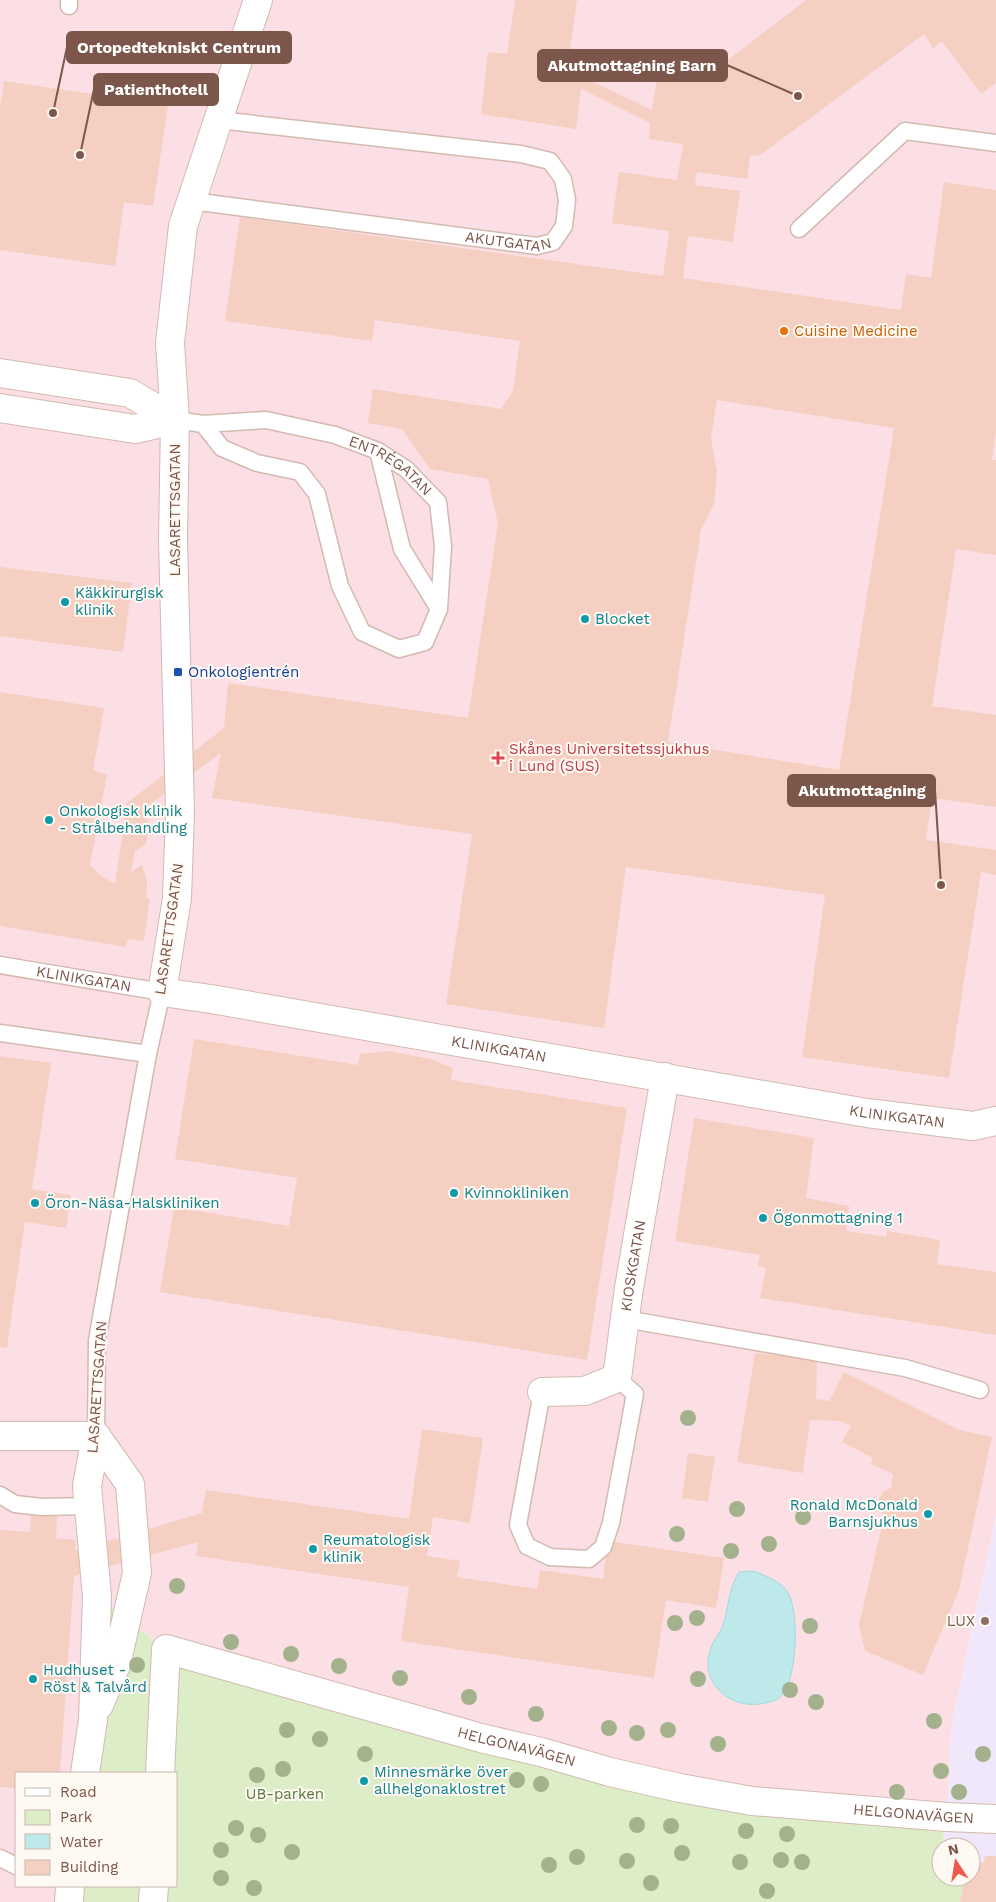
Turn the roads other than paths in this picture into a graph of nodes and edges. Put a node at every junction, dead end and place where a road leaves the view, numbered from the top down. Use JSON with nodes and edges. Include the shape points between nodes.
{"nodes":[{"id":1,"x":258,"y":0,"type":"edge"},
{"id":2,"x":219,"y":120,"type":"junction"},
{"id":3,"x":996,"y":143,"type":"edge"},
{"id":4,"x":192,"y":201,"type":"junction"},
{"id":5,"x":799,"y":228,"type":"dead end"},
{"id":6,"x":0,"y":373,"type":"edge"},
{"id":7,"x":0,"y":408,"type":"edge"},
{"id":8,"x":175,"y":420,"type":"junction"},
{"id":9,"x":203,"y":424,"type":"junction"},
{"id":10,"x":378,"y":451,"type":"junction"},
{"id":11,"x":439,"y":609,"type":"junction"},
{"id":12,"x":0,"y":965,"type":"edge"},
{"id":13,"x":162,"y":992,"type":"junction"},
{"id":14,"x":0,"y":1032,"type":"edge"},
{"id":15,"x":148,"y":1054,"type":"junction"},
{"id":16,"x":665,"y":1077,"type":"junction"},
{"id":17,"x":996,"y":1121,"type":"edge"},
{"id":18,"x":624,"y":1319,"type":"junction"},
{"id":19,"x":617,"y":1378,"type":"junction"},
{"id":20,"x":980,"y":1390,"type":"dead end"},
{"id":21,"x":542,"y":1392,"type":"joint"},
{"id":22,"x":0,"y":1436,"type":"edge"},
{"id":23,"x":96,"y":1436,"type":"junction"},
{"id":24,"x":0,"y":1495,"type":"edge"},
{"id":25,"x":88,"y":1506,"type":"junction"},
{"id":26,"x":93,"y":1720,"type":"junction"},
{"id":27,"x":85,"y":1772,"type":"edge"},
{"id":28,"x":160,"y":1772,"type":"edge"},
{"id":29,"x":996,"y":1819,"type":"edge"},
{"id":30,"x":0,"y":1858,"type":"edge"},
{"id":31,"x":15,"y":1866,"type":"edge"},
{"id":32,"x":70,"y":1887,"type":"edge"},
{"id":33,"x":154,"y":1887,"type":"edge"},
{"id":34,"x":69,"y":1902,"type":"edge"},
{"id":35,"x":153,"y":1902,"type":"edge"}],
"edges":[{"from":1,"to":2,"type":"street","name":"LASARETTSGATAN"},
{"from":2,"to":4,"type":"street","name":"LASARETTSGATAN"},
{"from":2,"to":4,"type":"lane","name":"AKUTGATAN","via":[[521,154],[550,161],[563,180],[567,200],[564,226],[552,242],[538,246]]},
{"from":3,"to":5,"type":"lane","via":[[905,131]]},
{"from":4,"to":8,"type":"street","name":"LASARETTSGATAN","via":[[183,226],[170,343]]},
{"from":6,"to":8,"type":"street","name":"ENTRÉGATAN","via":[[130,393]]},
{"from":7,"to":8,"type":"street","name":"ENTRÉGATAN","via":[[136,430]]},
{"from":8,"to":9,"type":"lane","name":"ENTRÉGATAN"},
{"from":8,"to":13,"type":"street","name":"LASARETTSGATAN","via":[[173,540],[179,862]]},
{"from":9,"to":10,"type":"lane","name":"ENTRÉGATAN","via":[[266,420],[335,435]]},
{"from":9,"to":11,"type":"lane","name":"ENTRÉGATAN","via":[[222,448],[257,463],[300,472],[317,494],[340,586],[362,632],[400,649],[425,642]]},
{"from":10,"to":11,"type":"lane","via":[[402,549]]},
{"from":10,"to":11,"type":"lane","name":"ENTRÉGATAN","via":[[406,469],[438,502],[443,546]]},
{"from":12,"to":13,"type":"lane","name":"KLINIKGATAN"},
{"from":13,"to":15,"type":"lane","name":"LASARETTSGATAN"},
{"from":13,"to":16,"type":"street","name":"KLINIKGATAN"},
{"from":14,"to":15,"type":"lane"},
{"from":15,"to":23,"type":"lane","name":"LASARETTSGATAN","via":[[97,1340]]},
{"from":16,"to":17,"type":"street","name":"KLINIKGATAN","via":[[868,1112],[973,1126]]},
{"from":16,"to":18,"type":"street","name":"KIOSKGATAN"},
{"from":18,"to":19,"type":"street","name":"KIOSKGATAN"},
{"from":18,"to":20,"type":"lane","via":[[905,1368]]},
{"from":19,"to":21,"type":"street","via":[[585,1391]]},
{"from":19,"to":21,"type":"lane","via":[[635,1394],[612,1523],[603,1547],[589,1559],[550,1557],[527,1546],[518,1525]]},
{"from":22,"to":23,"type":"street"},
{"from":23,"to":25,"type":"street","name":"LASARETTSGATAN"},
{"from":23,"to":26,"type":"street","via":[[130,1484],[137,1573],[116,1665]]},
{"from":24,"to":25,"type":"lane","via":[[15,1504]]},
{"from":25,"to":26,"type":"street","name":"LASARETTSGATAN","via":[[97,1596]]},
{"from":26,"to":27,"type":"street","name":"LASARETTSGATAN"},
{"from":28,"to":29,"type":"street","name":"HELGONAVÄGEN","via":[[166,1649],[481,1738],[680,1788],[752,1801]]},
{"from":30,"to":31,"type":"lane"},
{"from":32,"to":34,"type":"street"},
{"from":33,"to":35,"type":"street"}]}
